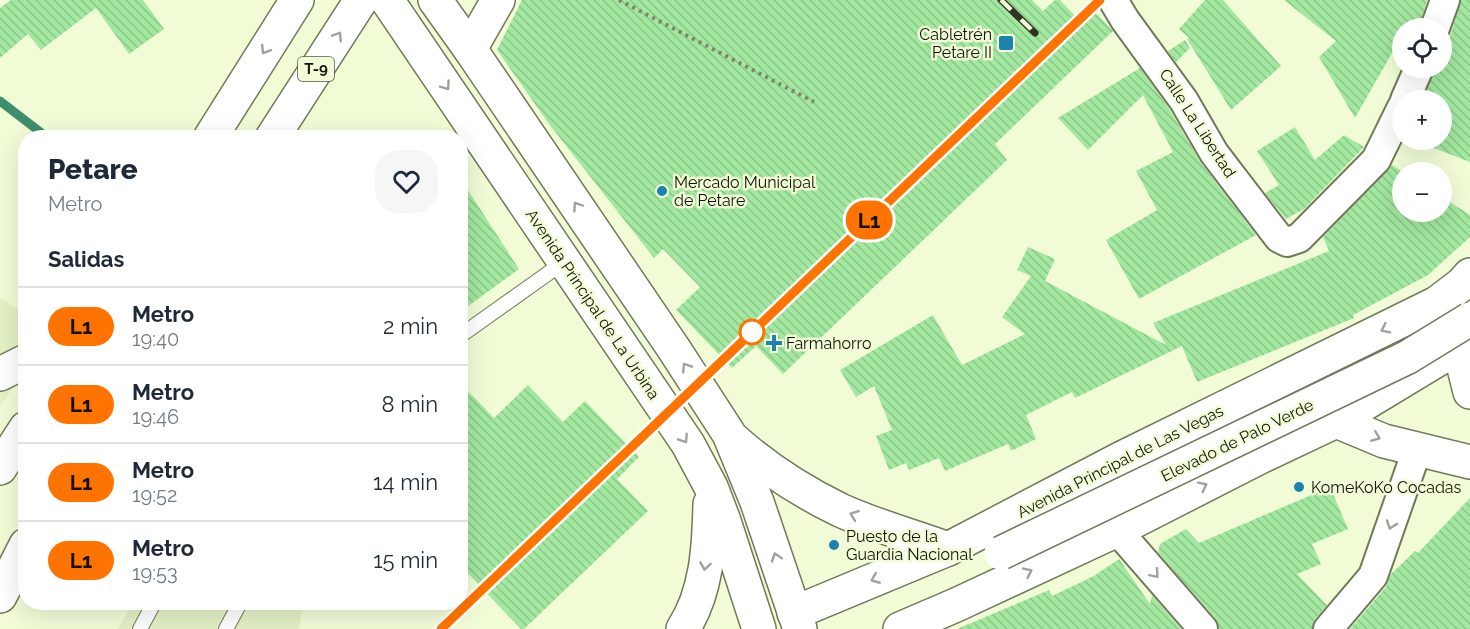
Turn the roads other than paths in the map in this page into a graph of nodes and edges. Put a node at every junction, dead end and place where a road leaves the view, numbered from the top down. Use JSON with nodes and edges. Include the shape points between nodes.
{"nodes":[{"id":1,"x":297,"y":0,"type":"edge"},
{"id":2,"x":361,"y":0,"type":"edge"},
{"id":3,"x":387,"y":0,"type":"edge"},
{"id":4,"x":498,"y":0,"type":"edge"},
{"id":5,"x":1113,"y":0,"type":"edge"},
{"id":6,"x":1445,"y":0,"type":"edge"},
{"id":7,"x":446,"y":10,"type":"edge"},
{"id":8,"x":1439,"y":18,"type":"edge"},
{"id":9,"x":470,"y":48,"type":"junction"},
{"id":10,"x":1392,"y":127,"type":"edge"},
{"id":11,"x":215,"y":130,"type":"edge"},
{"id":12,"x":277,"y":130,"type":"edge"},
{"id":13,"x":564,"y":262,"type":"junction"},
{"id":14,"x":1470,"y":275,"type":"edge"},
{"id":15,"x":1437,"y":303,"type":"junction"},
{"id":16,"x":468,"y":330,"type":"edge"},
{"id":17,"x":1466,"y":336,"type":"edge"},
{"id":18,"x":18,"y":365,"type":"edge"},
{"id":19,"x":0,"y":374,"type":"edge"},
{"id":20,"x":1470,"y":392,"type":"edge"},
{"id":21,"x":1336,"y":421,"type":"junction"},
{"id":22,"x":729,"y":434,"type":"junction"},
{"id":23,"x":18,"y":440,"type":"edge"},
{"id":24,"x":1417,"y":450,"type":"junction"},
{"id":25,"x":1470,"y":462,"type":"edge"},
{"id":26,"x":0,"y":468,"type":"edge"},
{"id":27,"x":711,"y":487,"type":"junction"},
{"id":28,"x":1117,"y":530,"type":"junction"},
{"id":29,"x":948,"y":549,"type":"junction"},
{"id":30,"x":18,"y":550,"type":"edge"},
{"id":31,"x":1001,"y":554,"type":"junction"},
{"id":32,"x":18,"y":561,"type":"edge"},
{"id":33,"x":0,"y":579,"type":"edge"},
{"id":34,"x":0,"y":596,"type":"edge"},
{"id":35,"x":956,"y":605,"type":"junction"},
{"id":36,"x":150,"y":610,"type":"edge"},
{"id":37,"x":236,"y":610,"type":"edge"},
{"id":38,"x":797,"y":621,"type":"edge"},
{"id":39,"x":140,"y":629,"type":"edge"},
{"id":40,"x":226,"y":629,"type":"edge"},
{"id":41,"x":682,"y":629,"type":"edge"},
{"id":42,"x":758,"y":629,"type":"edge"},
{"id":43,"x":900,"y":629,"type":"edge"},
{"id":44,"x":1203,"y":629,"type":"edge"},
{"id":45,"x":1328,"y":629,"type":"edge"}],
"edges":[{"from":1,"to":11,"type":"main road","one_way":true},
{"from":12,"to":2,"type":"main road","number":"T-9","one_way":true},
{"from":3,"to":13,"type":"main road","name":"Avenida Principal de La Urbina","one_way":true},
{"from":4,"to":9,"type":"main road"},
{"from":5,"to":10,"type":"street","name":"Calle La Libertad","via":[[1184,101],[1214,153],[1279,238],[1287,242],[1299,238],[1376,160]]},
{"from":6,"to":8,"type":"street"},
{"from":7,"to":9,"type":"main road"},
{"from":22,"to":9,"type":"main road","one_way":true},
{"from":13,"to":16,"type":"lane"},
{"from":13,"to":27,"type":"main road","name":"Avenida Principal de La Urbina","one_way":true,"via":[[688,444]]},
{"from":14,"to":15,"type":"main road","name":"Avenida Principal de Las Vegas"},
{"from":15,"to":17,"type":"main road"},
{"from":15,"to":29,"type":"main road","name":"Avenida Principal de Las Vegas","one_way":true,"via":[[1120,459]]},
{"from":17,"to":20,"type":"main road"},
{"from":17,"to":21,"type":"main road"},
{"from":17,"to":31,"type":"main road","name":"Elevado de Palo Verde","bridge":true,"via":[[1408,357]]},
{"from":18,"to":19,"type":"main road"},
{"from":21,"to":24,"type":"main road","one_way":true},
{"from":28,"to":21,"type":"main road","one_way":true},
{"from":29,"to":22,"type":"main road","one_way":true,"via":[[833,506],[781,478]]},
{"from":38,"to":22,"type":"main road","one_way":true,"via":[[757,502]]},
{"from":23,"to":26,"type":"main road"},
{"from":24,"to":25,"type":"main road"},
{"from":24,"to":45,"type":"street","one_way":true,"via":[[1373,576]]},
{"from":27,"to":41,"type":"main road","one_way":true,"via":[[709,543],[702,586]]},
{"from":27,"to":42,"type":"main road","name":"Avenida Principal de La Urbina"},
{"from":35,"to":28,"type":"main road","one_way":true},
{"from":28,"to":44,"type":"street","one_way":true},
{"from":29,"to":31,"type":"main road"},
{"from":29,"to":38,"type":"main road","name":"Avenida Principal de Las Vegas","one_way":true},
{"from":30,"to":33,"type":"main road"},
{"from":31,"to":35,"type":"main road","name":"Elevado de Palo Verde"},
{"from":32,"to":34,"type":"main road"},
{"from":35,"to":43,"type":"main road"},
{"from":36,"to":39,"type":"lane"},
{"from":37,"to":40,"type":"lane"},
{"from":38,"to":42,"type":"main road","name":"Avenida Principal de Las Vegas"}]}
